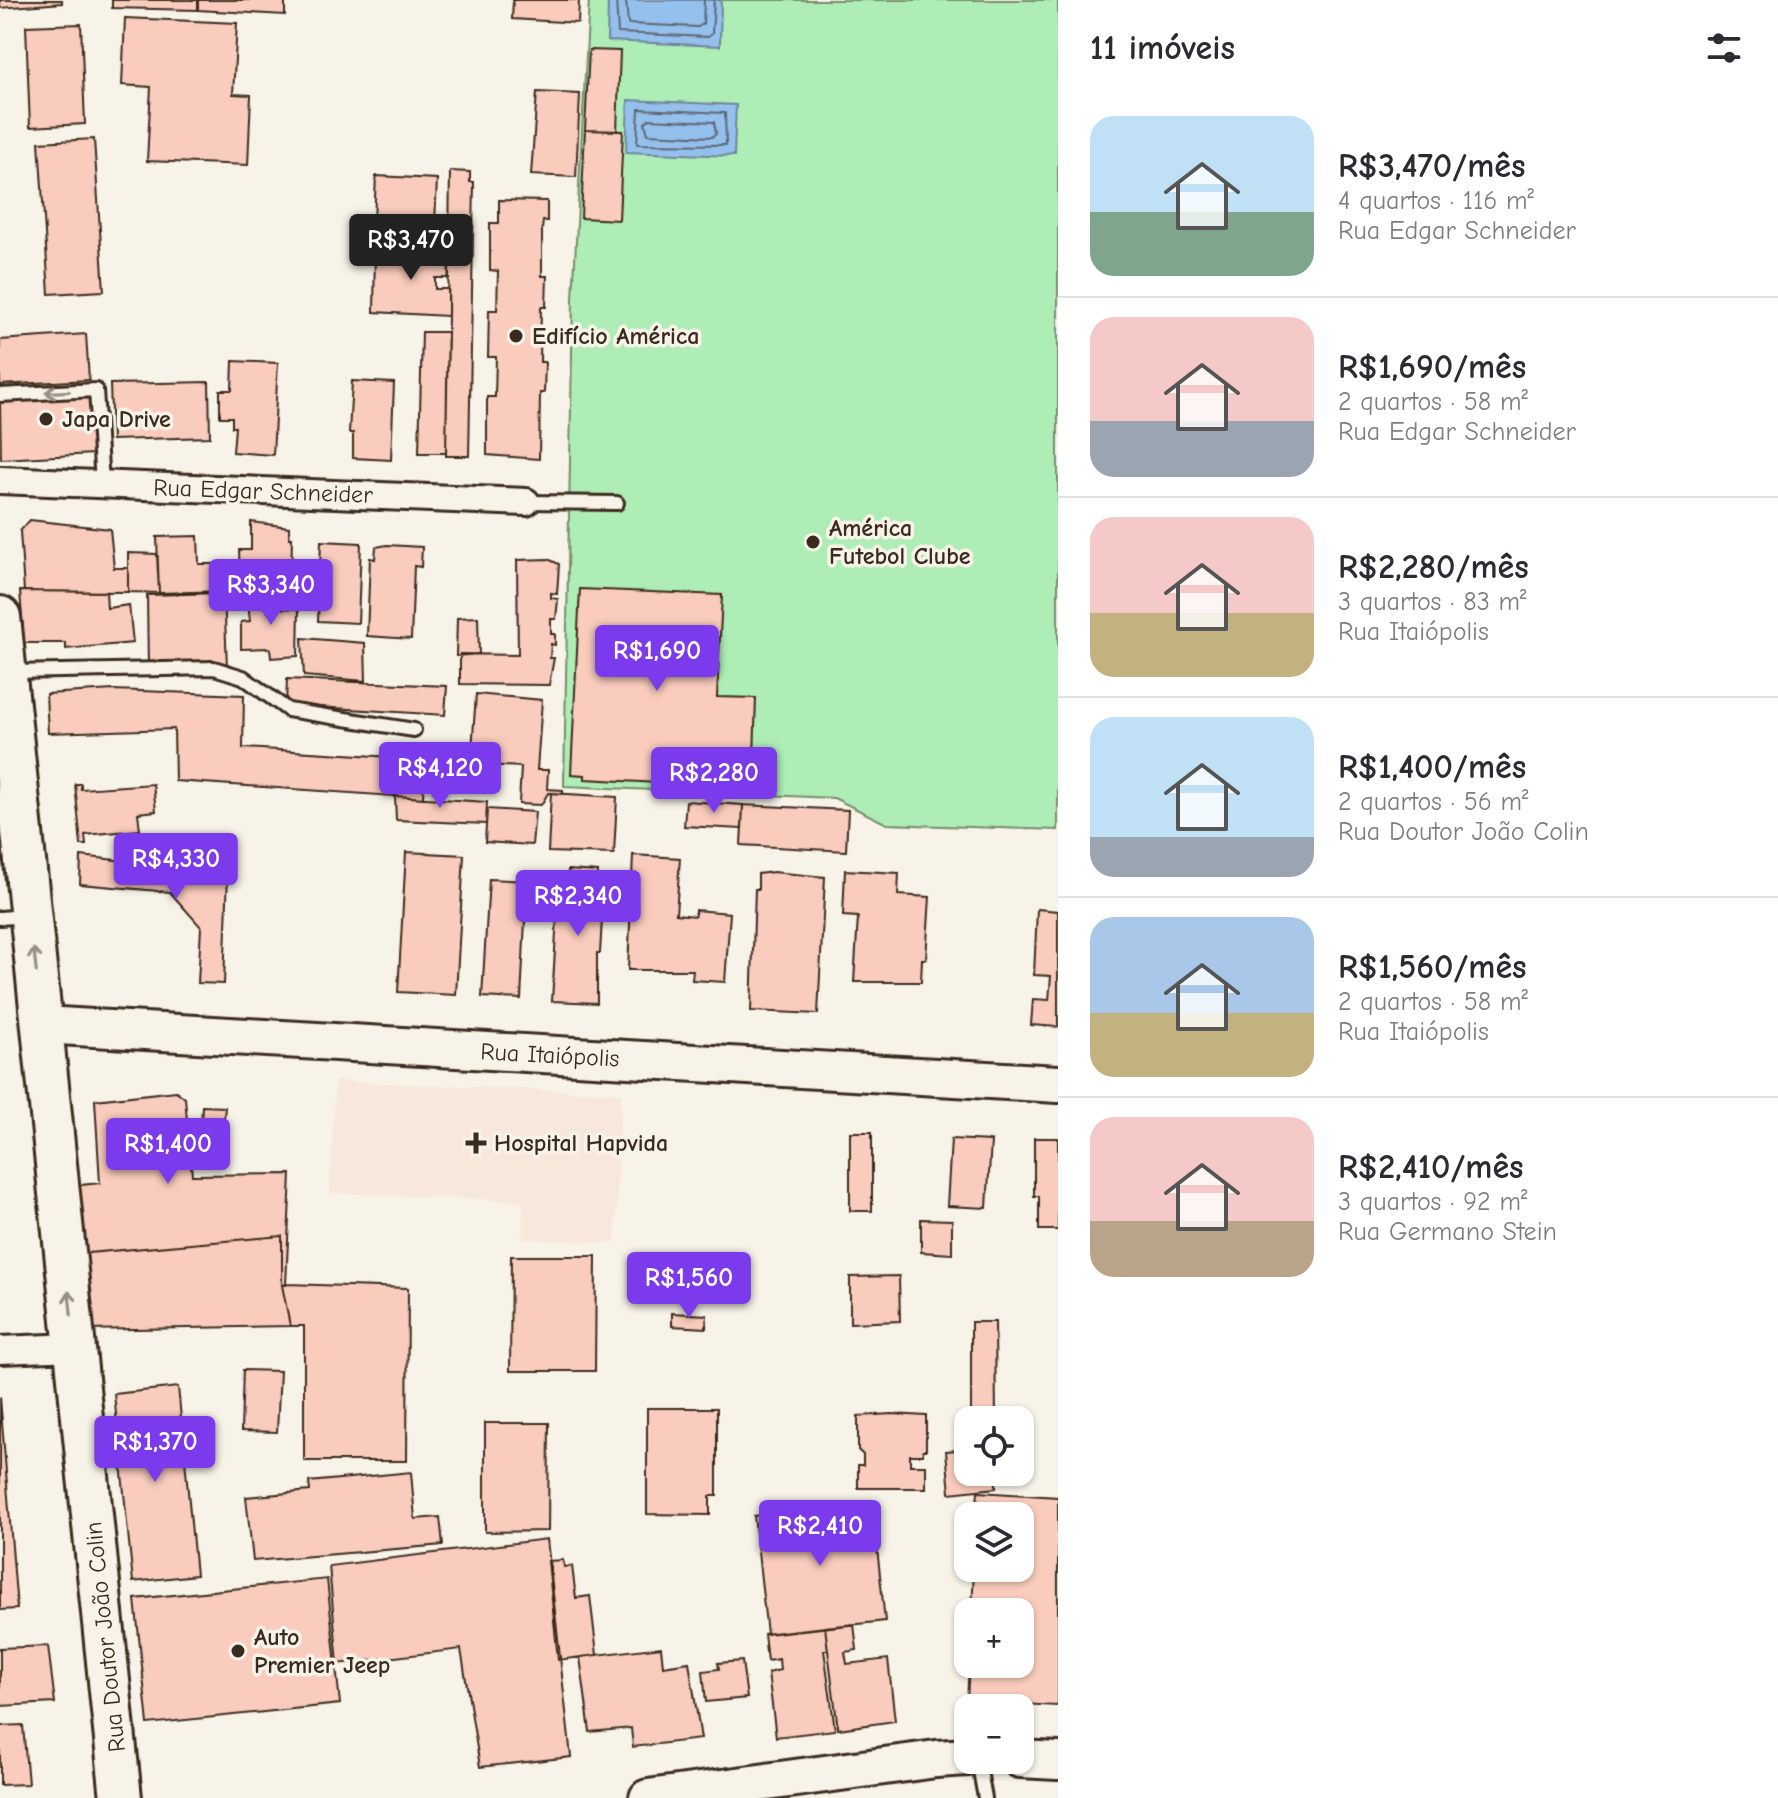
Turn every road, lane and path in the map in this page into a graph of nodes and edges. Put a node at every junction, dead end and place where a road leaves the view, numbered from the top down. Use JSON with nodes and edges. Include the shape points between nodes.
{"nodes":[{"id":1,"x":0,"y":395,"type":"edge"},
{"id":2,"x":0,"y":480,"type":"edge"},
{"id":3,"x":102,"y":484,"type":"junction"},
{"id":4,"x":526,"y":502,"type":"joint"},
{"id":5,"x":617,"y":503,"type":"dead end"},
{"id":6,"x":0,"y":617,"type":"edge"},
{"id":7,"x":3,"y":673,"type":"edge"},
{"id":8,"x":414,"y":730,"type":"dead end"},
{"id":9,"x":15,"y":917,"type":"edge"},
{"id":10,"x":42,"y":1025,"type":"junction"},
{"id":11,"x":1058,"y":1084,"type":"edge"},
{"id":12,"x":75,"y":1347,"type":"junction"},
{"id":13,"x":0,"y":1350,"type":"edge"},
{"id":14,"x":954,"y":1758,"type":"edge"},
{"id":15,"x":1034,"y":1760,"type":"edge"},
{"id":16,"x":1058,"y":1761,"type":"edge"},
{"id":17,"x":981,"y":1774,"type":"edge"},
{"id":18,"x":121,"y":1798,"type":"edge"},
{"id":19,"x":648,"y":1798,"type":"edge"},
{"id":20,"x":985,"y":1798,"type":"edge"}],
"edges":[{"from":3,"to":1,"type":"lane","one_way":true,"via":[[96,390]]},
{"from":2,"to":3,"type":"street","name":"Rua Edgar Schneider"},
{"from":3,"to":4,"type":"street","name":"Rua Edgar Schneider"},
{"from":4,"to":5,"type":"lane"},
{"from":6,"to":7,"type":"main road","name":"Rua Doutor João Colin"},
{"from":7,"to":8,"type":"lane","via":[[214,668],[243,677],[288,710]]},
{"from":7,"to":9,"type":"main road","name":"Rua Doutor João Colin"},
{"from":10,"to":9,"type":"main road","name":"Rua Doutor João Colin","one_way":true},
{"from":10,"to":11,"type":"main road","name":"Rua Itaiópolis"},
{"from":12,"to":10,"type":"main road","name":"Rua Doutor João Colin","one_way":true},
{"from":12,"to":13,"type":"street"},
{"from":12,"to":18,"type":"main road","name":"Rua Doutor João Colin"},
{"from":14,"to":19,"type":"main road"},
{"from":15,"to":16,"type":"main road"},
{"from":17,"to":20,"type":"lane"}]}
